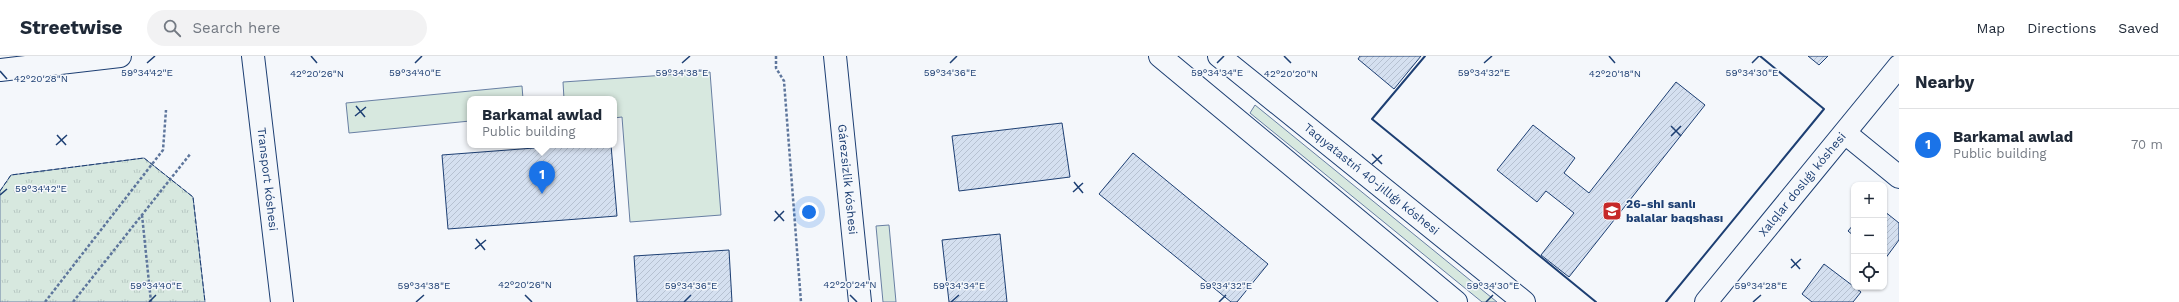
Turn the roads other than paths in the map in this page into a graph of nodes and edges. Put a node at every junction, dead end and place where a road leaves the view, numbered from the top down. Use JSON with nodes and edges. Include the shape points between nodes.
{"nodes":[{"id":1,"x":120,"y":56,"type":"edge"},
{"id":2,"x":253,"y":56,"type":"edge"},
{"id":3,"x":835,"y":56,"type":"edge"},
{"id":4,"x":1160,"y":56,"type":"edge"},
{"id":5,"x":1219,"y":56,"type":"edge"},
{"id":6,"x":1899,"y":66,"type":"edge"},
{"id":7,"x":0,"y":70,"type":"edge"},
{"id":8,"x":1845,"y":133,"type":"junction"},
{"id":9,"x":1899,"y":177,"type":"edge"},
{"id":10,"x":282,"y":302,"type":"edge"},
{"id":11,"x":860,"y":302,"type":"edge"},
{"id":12,"x":1456,"y":302,"type":"edge"},
{"id":13,"x":1524,"y":302,"type":"edge"},
{"id":14,"x":1706,"y":302,"type":"edge"}],
"edges":[{"from":1,"to":7,"type":"main road"},
{"from":2,"to":10,"type":"main road","name":"Transport kóshesi"},
{"from":3,"to":11,"type":"main road","name":"Gárezsizlik kóshesi"},
{"from":4,"to":12,"type":"main road"},
{"from":5,"to":13,"type":"main road","name":"Taqıyatastıń 40-jıllıǵı kóshesi"},
{"from":6,"to":8,"type":"main road","name":"Xalqlar doslıǵı kóshesi"},
{"from":8,"to":9,"type":"main road"},
{"from":8,"to":14,"type":"main road","name":"Xalqlar doslıǵı kóshesi"}]}
